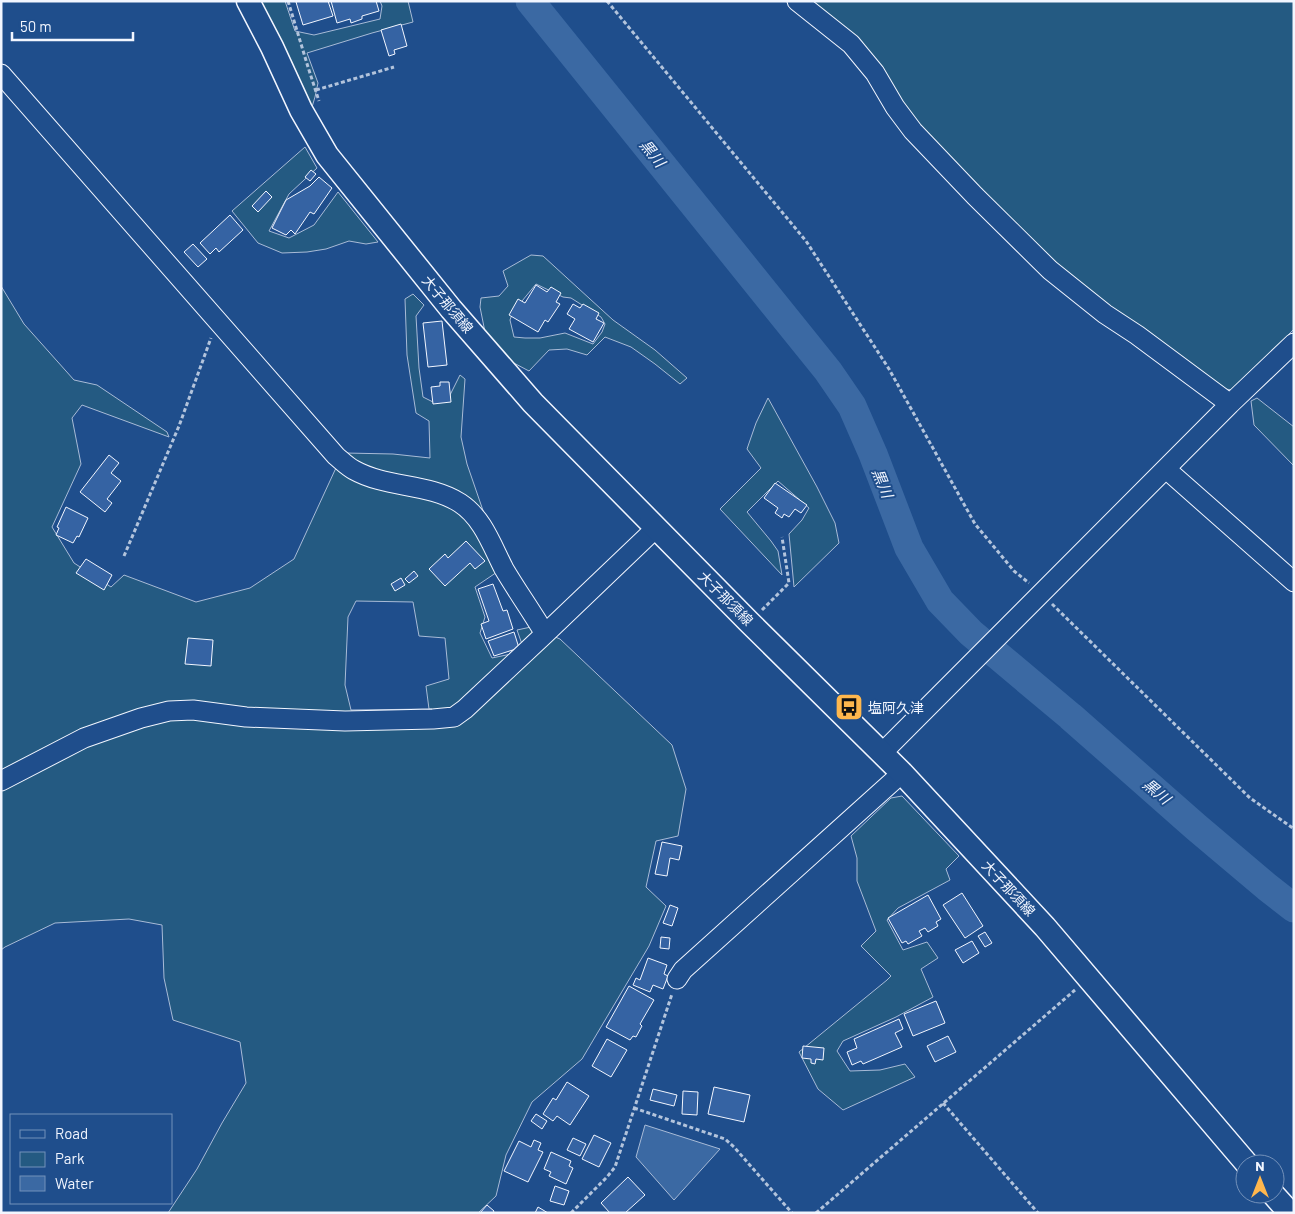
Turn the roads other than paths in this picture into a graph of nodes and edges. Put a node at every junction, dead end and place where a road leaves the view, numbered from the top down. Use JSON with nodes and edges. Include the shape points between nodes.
{"nodes":[{"id":1,"x":248,"y":1,"type":"edge"},
{"id":2,"x":797,"y":1,"type":"edge"},
{"id":3,"x":1,"y":74,"type":"edge"},
{"id":4,"x":1294,"y":343,"type":"edge"},
{"id":5,"x":1230,"y":404,"type":"junction"},
{"id":6,"x":1166,"y":469,"type":"junction"},
{"id":7,"x":656,"y":528,"type":"junction"},
{"id":8,"x":1294,"y":582,"type":"edge"},
{"id":9,"x":545,"y":634,"type":"junction"},
{"id":10,"x":882,"y":753,"type":"junction"},
{"id":11,"x":902,"y":773,"type":"junction"},
{"id":12,"x":1,"y":780,"type":"edge"},
{"id":13,"x":677,"y":979,"type":"road end"},
{"id":14,"x":1238,"y":1154,"type":"edge"}],
"edges":[{"from":1,"to":7,"type":"main road","name":"大子那須線","via":[[301,110],[327,155],[451,309],[532,403]]},
{"from":2,"to":5,"type":"street","via":[[851,44],[875,73],[913,131],[1050,270]]},
{"from":3,"to":9,"type":"street","via":[[336,456],[354,470],[440,494],[473,513]]},
{"from":4,"to":5,"type":"street"},
{"from":5,"to":6,"type":"street"},
{"from":6,"to":8,"type":"street"},
{"from":6,"to":10,"type":"street"},
{"from":7,"to":9,"type":"street"},
{"from":7,"to":10,"type":"main road","name":"大子那須線"},
{"from":9,"to":12,"type":"street","via":[[454,717],[345,721],[169,711],[84,738]]},
{"from":10,"to":11,"type":"main road","name":"大子那須線"},
{"from":11,"to":13,"type":"street"},
{"from":11,"to":14,"type":"main road","name":"大子那須線","via":[[1045,927]]}]}
